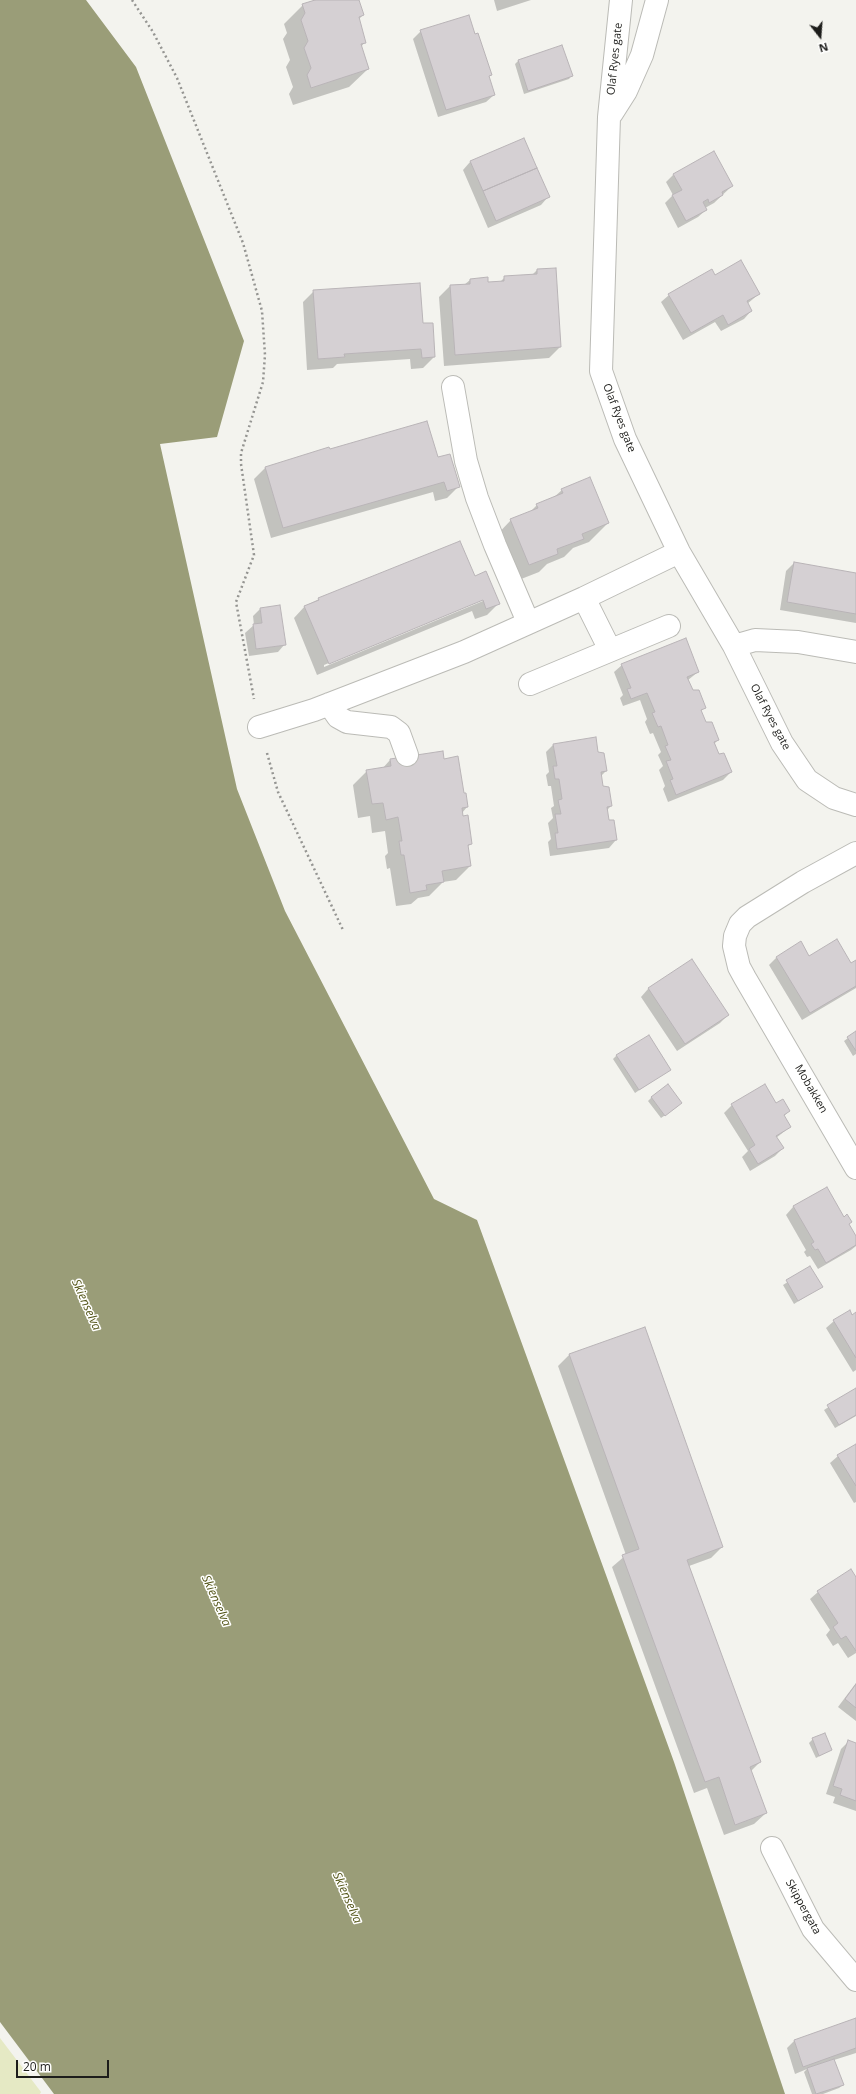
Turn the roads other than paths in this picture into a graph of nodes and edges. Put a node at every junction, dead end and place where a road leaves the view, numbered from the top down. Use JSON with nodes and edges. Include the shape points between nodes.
{"nodes":[{"id":1,"x":621,"y":0,"type":"edge"},
{"id":2,"x":657,"y":0,"type":"edge"},
{"id":3,"x":609,"y":117,"type":"junction"},
{"id":4,"x":453,"y":387,"type":"dead end"},
{"id":5,"x":679,"y":552,"type":"junction"},
{"id":6,"x":584,"y":598,"type":"junction"},
{"id":7,"x":528,"y":622,"type":"junction"},
{"id":8,"x":668,"y":626,"type":"dead end"},
{"id":9,"x":734,"y":646,"type":"junction"},
{"id":10,"x":610,"y":650,"type":"junction"},
{"id":11,"x":856,"y":652,"type":"edge"},
{"id":12,"x":530,"y":684,"type":"dead end"},
{"id":13,"x":329,"y":704,"type":"junction"},
{"id":14,"x":259,"y":727,"type":"road end"},
{"id":15,"x":407,"y":755,"type":"dead end"},
{"id":16,"x":856,"y":805,"type":"edge"},
{"id":17,"x":856,"y":852,"type":"edge"},
{"id":18,"x":856,"y":1168,"type":"edge"},
{"id":19,"x":772,"y":1848,"type":"dead end"},
{"id":20,"x":856,"y":1980,"type":"edge"}],
"edges":[{"from":1,"to":3,"type":"street","name":"Olaf Ryes gate"},
{"from":2,"to":3,"type":"street","name":"Olaf Ryes gate","via":[[642,55],[626,91]]},
{"from":3,"to":5,"type":"street","name":"Olaf Ryes gate","via":[[601,371],[625,439]]},
{"from":4,"to":7,"type":"street","via":[[466,460],[477,498]]},
{"from":5,"to":6,"type":"street"},
{"from":5,"to":9,"type":"street","name":"Olaf Ryes gate"},
{"from":6,"to":7,"type":"street"},
{"from":6,"to":10,"type":"street"},
{"from":7,"to":13,"type":"street","via":[[464,652]]},
{"from":8,"to":10,"type":"street"},
{"from":9,"to":11,"type":"street","via":[[755,640],[798,642]]},
{"from":9,"to":16,"type":"street","name":"Olaf Ryes gate","via":[[782,744],[807,780],[834,798]]},
{"from":10,"to":12,"type":"street"},
{"from":13,"to":14,"type":"street"},
{"from":13,"to":15,"type":"street","via":[[338,717],[347,722],[391,727],[399,733]]},
{"from":17,"to":18,"type":"street","name":"Mobakken","via":[[762,906],[740,924],[735,936],[735,953],[745,978]]},
{"from":19,"to":20,"type":"street","name":"Skippergata","via":[[813,1929]]}]}
